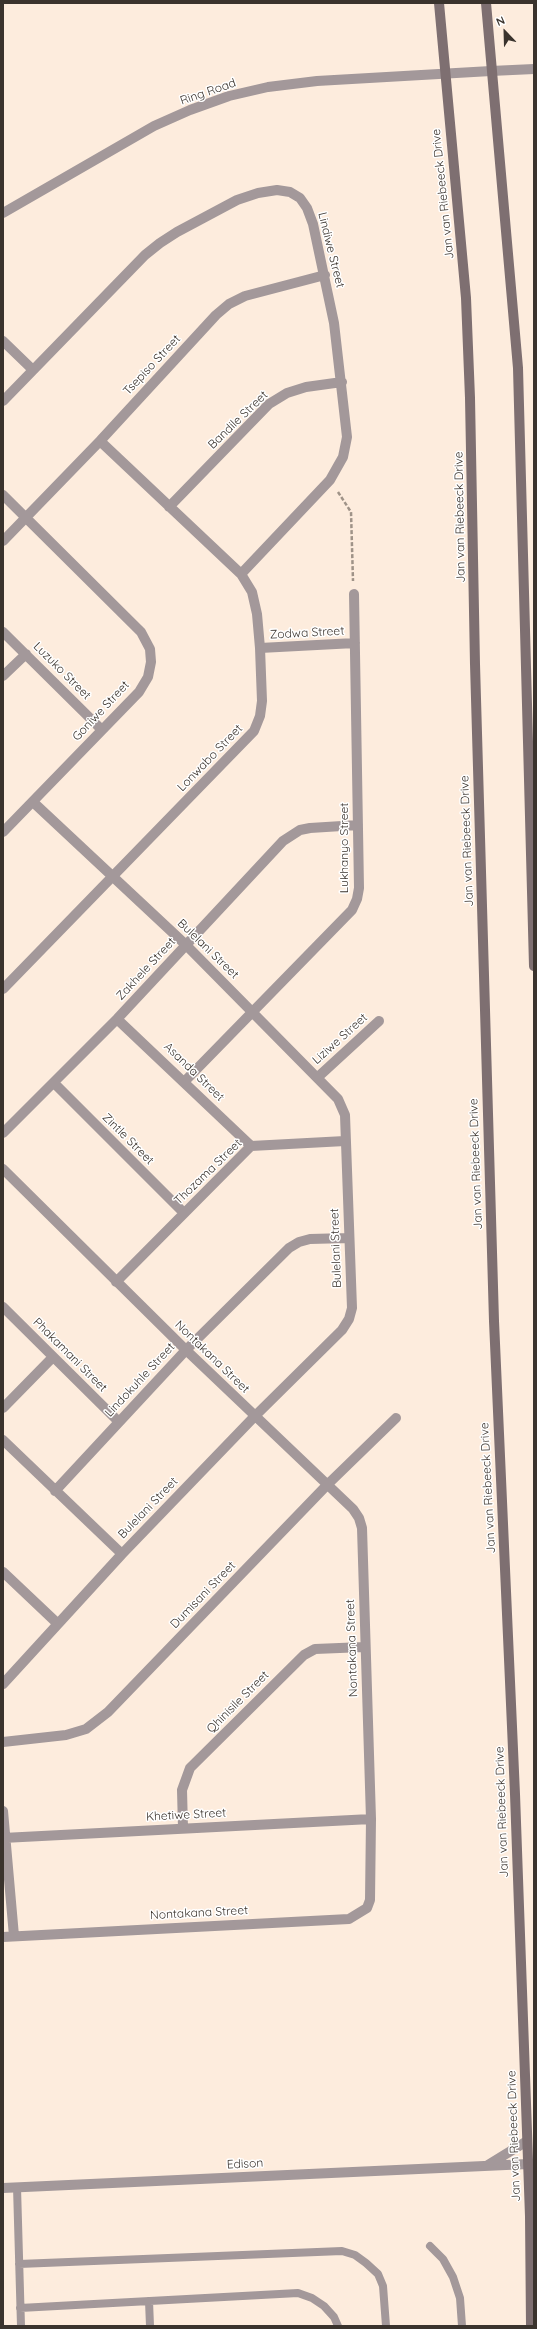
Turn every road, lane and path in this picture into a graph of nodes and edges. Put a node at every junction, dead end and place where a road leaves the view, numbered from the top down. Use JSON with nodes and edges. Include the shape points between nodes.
{"nodes":[{"id":1,"x":439,"y":3,"type":"edge"},
{"id":2,"x":486,"y":3,"type":"edge"},
{"id":3,"x":534,"y":69,"type":"edge"},
{"id":4,"x":491,"y":71,"type":"junction"},
{"id":5,"x":445,"y":73,"type":"junction"},
{"id":6,"x":3,"y":213,"type":"edge"},
{"id":7,"x":325,"y":275,"type":"junction"},
{"id":8,"x":3,"y":340,"type":"edge"},
{"id":9,"x":33,"y":370,"type":"junction"},
{"id":10,"x":342,"y":382,"type":"junction"},
{"id":11,"x":3,"y":401,"type":"edge"},
{"id":12,"x":100,"y":441,"type":"junction"},
{"id":13,"x":330,"y":480,"type":"junction"},
{"id":14,"x":3,"y":495,"type":"edge"},
{"id":15,"x":169,"y":507,"type":"junction"},
{"id":16,"x":26,"y":518,"type":"junction"},
{"id":17,"x":3,"y":541,"type":"edge"},
{"id":18,"x":241,"y":574,"type":"junction"},
{"id":19,"x":354,"y":594,"type":"joint"},
{"id":20,"x":3,"y":632,"type":"edge"},
{"id":21,"x":354,"y":643,"type":"junction"},
{"id":22,"x":260,"y":648,"type":"junction"},
{"id":23,"x":26,"y":654,"type":"junction"},
{"id":24,"x":3,"y":676,"type":"edge"},
{"id":25,"x":102,"y":730,"type":"junction"},
{"id":26,"x":33,"y":802,"type":"junction"},
{"id":27,"x":358,"y":825,"type":"junction"},
{"id":28,"x":3,"y":832,"type":"edge"},
{"id":29,"x":112,"y":877,"type":"junction"},
{"id":30,"x":186,"y":945,"type":"junction"},
{"id":31,"x":534,"y":966,"type":"edge"},
{"id":32,"x":3,"y":989,"type":"edge"},
{"id":33,"x":253,"y":1013,"type":"junction"},
{"id":34,"x":117,"y":1018,"type":"junction"},
{"id":35,"x":379,"y":1021,"type":"dead end"},
{"id":36,"x":318,"y":1077,"type":"junction"},
{"id":37,"x":186,"y":1082,"type":"junction"},
{"id":38,"x":54,"y":1083,"type":"junction"},
{"id":39,"x":3,"y":1133,"type":"edge"},
{"id":40,"x":345,"y":1141,"type":"junction"},
{"id":41,"x":252,"y":1146,"type":"junction"},
{"id":42,"x":3,"y":1169,"type":"edge"},
{"id":43,"x":184,"y":1213,"type":"junction"},
{"id":44,"x":348,"y":1238,"type":"junction"},
{"id":45,"x":116,"y":1282,"type":"junction"},
{"id":46,"x":3,"y":1307,"type":"edge"},
{"id":47,"x":186,"y":1350,"type":"junction"},
{"id":48,"x":53,"y":1357,"type":"junction"},
{"id":49,"x":3,"y":1408,"type":"edge"},
{"id":50,"x":254,"y":1417,"type":"junction"},
{"id":51,"x":396,"y":1418,"type":"dead end"},
{"id":52,"x":119,"y":1422,"type":"junction"},
{"id":53,"x":3,"y":1440,"type":"edge"},
{"id":54,"x":327,"y":1485,"type":"junction"},
{"id":55,"x":55,"y":1491,"type":"junction"},
{"id":56,"x":122,"y":1554,"type":"junction"},
{"id":57,"x":3,"y":1572,"type":"edge"},
{"id":58,"x":58,"y":1624,"type":"junction"},
{"id":59,"x":364,"y":1647,"type":"junction"},
{"id":60,"x":3,"y":1684,"type":"edge"},
{"id":61,"x":3,"y":1742,"type":"edge"},
{"id":62,"x":3,"y":1811,"type":"edge"},
{"id":63,"x":371,"y":1819,"type":"junction"},
{"id":64,"x":183,"y":1828,"type":"junction"},
{"id":65,"x":4,"y":1838,"type":"edge"},
{"id":66,"x":14,"y":1936,"type":"junction"},
{"id":67,"x":3,"y":1937,"type":"edge"},
{"id":68,"x":530,"y":2141,"type":"edge"},
{"id":69,"x":531,"y":2164,"type":"edge"},
{"id":70,"x":488,"y":2166,"type":"junction"},
{"id":71,"x":17,"y":2187,"type":"junction"},
{"id":72,"x":3,"y":2188,"type":"edge"},
{"id":73,"x":430,"y":2246,"type":"dead end"},
{"id":74,"x":19,"y":2264,"type":"junction"},
{"id":75,"x":149,"y":2301,"type":"junction"},
{"id":76,"x":20,"y":2308,"type":"junction"},
{"id":77,"x":21,"y":2326,"type":"edge"},
{"id":78,"x":150,"y":2326,"type":"edge"},
{"id":79,"x":338,"y":2326,"type":"edge"},
{"id":80,"x":386,"y":2326,"type":"edge"},
{"id":81,"x":462,"y":2326,"type":"edge"},
{"id":82,"x":531,"y":2326,"type":"edge"}],
"edges":[{"from":1,"to":5,"type":"main road","name":"Jan van Riebeeck Drive"},
{"from":2,"to":4,"type":"main road"},
{"from":3,"to":4,"type":"street","name":"Ring Road"},
{"from":4,"to":5,"type":"street","name":"Ring Road"},
{"from":4,"to":31,"type":"main road","via":[[518,368]]},
{"from":5,"to":6,"type":"street","name":"Ring Road","via":[[316,81],[268,87],[229,96],[154,126]]},
{"from":5,"to":68,"type":"main road","name":"Jan van Riebeeck Drive","via":[[466,298],[470,390],[475,664],[494,1321]]},
{"from":7,"to":9,"type":"street","name":"Lindiwe Street","via":[[313,224],[300,198],[290,192],[277,190],[258,193],[237,200],[160,243],[145,255]]},
{"from":7,"to":10,"type":"street","name":"Lindiwe Street"},
{"from":7,"to":12,"type":"street","name":"Tsepiso Street","via":[[262,290],[229,304],[216,314]]},
{"from":8,"to":9,"type":"street"},
{"from":9,"to":11,"type":"street","name":"Lindiwe Street"},
{"from":10,"to":13,"type":"street","name":"Lindiwe Street","via":[[347,436],[343,457]]},
{"from":10,"to":15,"type":"street","name":"Bandile Street","via":[[300,389],[287,393],[270,404]]},
{"from":12,"to":15,"type":"street","name":"Lonwabo Street"},
{"from":12,"to":16,"type":"street","name":"Tsepiso Street"},
{"from":13,"to":18,"type":"street","name":"Lindiwe Street"},
{"from":13,"to":19,"type":"path","via":[[351,512]]},
{"from":14,"to":16,"type":"street","name":"Goniwe Street"},
{"from":15,"to":18,"type":"street","name":"Lonwabo Street"},
{"from":16,"to":17,"type":"street","name":"Tsepiso Street"},
{"from":16,"to":25,"type":"street","name":"Goniwe Street","via":[[141,632],[150,649],[151,662],[145,682],[139,692]]},
{"from":18,"to":22,"type":"street","name":"Lonwabo Street","via":[[255,602]]},
{"from":19,"to":21,"type":"street","name":"Lukhanyo Street"},
{"from":20,"to":23,"type":"street","name":"Luzuko Street"},
{"from":21,"to":22,"type":"street","name":"Zodwa Street"},
{"from":21,"to":27,"type":"street","name":"Lukhanyo Street"},
{"from":22,"to":29,"type":"street","name":"Lonwabo Street","via":[[262,701],[254,732]]},
{"from":23,"to":24,"type":"street"},
{"from":23,"to":25,"type":"street","name":"Luzuko Street"},
{"from":25,"to":26,"type":"street","name":"Goniwe Street"},
{"from":26,"to":28,"type":"street","name":"Goniwe Street"},
{"from":26,"to":29,"type":"street","name":"Bulelani Street"},
{"from":27,"to":30,"type":"street","name":"Zakhele Street","via":[[310,828],[291,835]]},
{"from":27,"to":33,"type":"street","name":"Lukhanyo Street","via":[[359,888],[352,910]]},
{"from":29,"to":30,"type":"street","name":"Bulelani Street"},
{"from":29,"to":32,"type":"street","name":"Lonwabo Street"},
{"from":30,"to":33,"type":"street","name":"Bulelani Street"},
{"from":30,"to":34,"type":"street","name":"Zakhele Street"},
{"from":33,"to":36,"type":"street","name":"Bulelani Street"},
{"from":33,"to":37,"type":"street","name":"Lukhanyo Street"},
{"from":34,"to":37,"type":"street","name":"Asanda Street"},
{"from":34,"to":38,"type":"street","name":"Zakhele Street"},
{"from":35,"to":36,"type":"street","name":"Liziwe Street"},
{"from":36,"to":40,"type":"street","name":"Bulelani Street","via":[[343,1108]]},
{"from":37,"to":41,"type":"street","name":"Asanda Street"},
{"from":38,"to":39,"type":"street","name":"Zakhele Street"},
{"from":38,"to":43,"type":"street","name":"Zintle Street"},
{"from":40,"to":41,"type":"street","name":"Thozama Street"},
{"from":40,"to":44,"type":"street","name":"Bulelani Street"},
{"from":41,"to":43,"type":"street","name":"Thozama Street"},
{"from":42,"to":45,"type":"street","name":"Nontakana Street"},
{"from":43,"to":45,"type":"street","name":"Thozama Street"},
{"from":44,"to":47,"type":"street","name":"Lindokuhle Street","via":[[310,1239],[289,1248]]},
{"from":44,"to":50,"type":"street","name":"Bulelani Street","via":[[352,1308],[350,1319]]},
{"from":45,"to":47,"type":"street","name":"Nontakana Street"},
{"from":46,"to":48,"type":"street","name":"Phakamani Street"},
{"from":47,"to":50,"type":"street","name":"Nontakana Street"},
{"from":47,"to":52,"type":"street","name":"Lindokuhle Street"},
{"from":48,"to":49,"type":"street"},
{"from":48,"to":52,"type":"street","name":"Phakamani Street"},
{"from":50,"to":54,"type":"street","name":"Nontakana Street"},
{"from":50,"to":56,"type":"street","name":"Bulelani Street"},
{"from":51,"to":54,"type":"street","name":"Dumisani Street"},
{"from":52,"to":55,"type":"street","name":"Lindokuhle Street"},
{"from":53,"to":55,"type":"street"},
{"from":54,"to":59,"type":"street","name":"Nontakana Street","via":[[353,1509],[362,1528]]},
{"from":54,"to":61,"type":"street","name":"Dumisani Street","via":[[102,1717],[86,1729],[66,1736]]},
{"from":55,"to":56,"type":"street"},
{"from":56,"to":58,"type":"street","name":"Bulelani Street"},
{"from":57,"to":58,"type":"street"},
{"from":58,"to":60,"type":"street","name":"Bulelani Street"},
{"from":59,"to":63,"type":"street","name":"Nontakana Street"},
{"from":59,"to":64,"type":"street","name":"Qhinisile Street","via":[[315,1649],[304,1655],[206,1752],[184,1778]]},
{"from":62,"to":65,"type":"street"},
{"from":63,"to":64,"type":"street","name":"Khetiwe Street"},
{"from":63,"to":66,"type":"street","name":"Nontakana Street","via":[[370,1900],[367,1908],[349,1919]]},
{"from":64,"to":65,"type":"street","name":"Khetiwe Street"},
{"from":65,"to":66,"type":"street"},
{"from":66,"to":67,"type":"street","name":"Nontakana Street"},
{"from":68,"to":69,"type":"main road","name":"Jan van Riebeeck Drive"},
{"from":68,"to":70,"type":"street"},
{"from":69,"to":70,"type":"street","name":"Edison"},
{"from":69,"to":82,"type":"main road","name":"Jan van Riebeeck Drive"},
{"from":70,"to":71,"type":"street","name":"Edison"},
{"from":71,"to":72,"type":"street","name":"Edison"},
{"from":71,"to":74,"type":"lane"},
{"from":73,"to":81,"type":"lane","via":[[443,2259],[453,2278],[460,2298]]},
{"from":74,"to":76,"type":"lane"},
{"from":74,"to":80,"type":"lane","via":[[342,2251],[366,2262],[378,2274],[383,2286]]},
{"from":75,"to":76,"type":"lane"},
{"from":75,"to":78,"type":"lane"},
{"from":75,"to":79,"type":"lane","via":[[298,2293],[324,2306]]},
{"from":76,"to":77,"type":"lane"}]}
